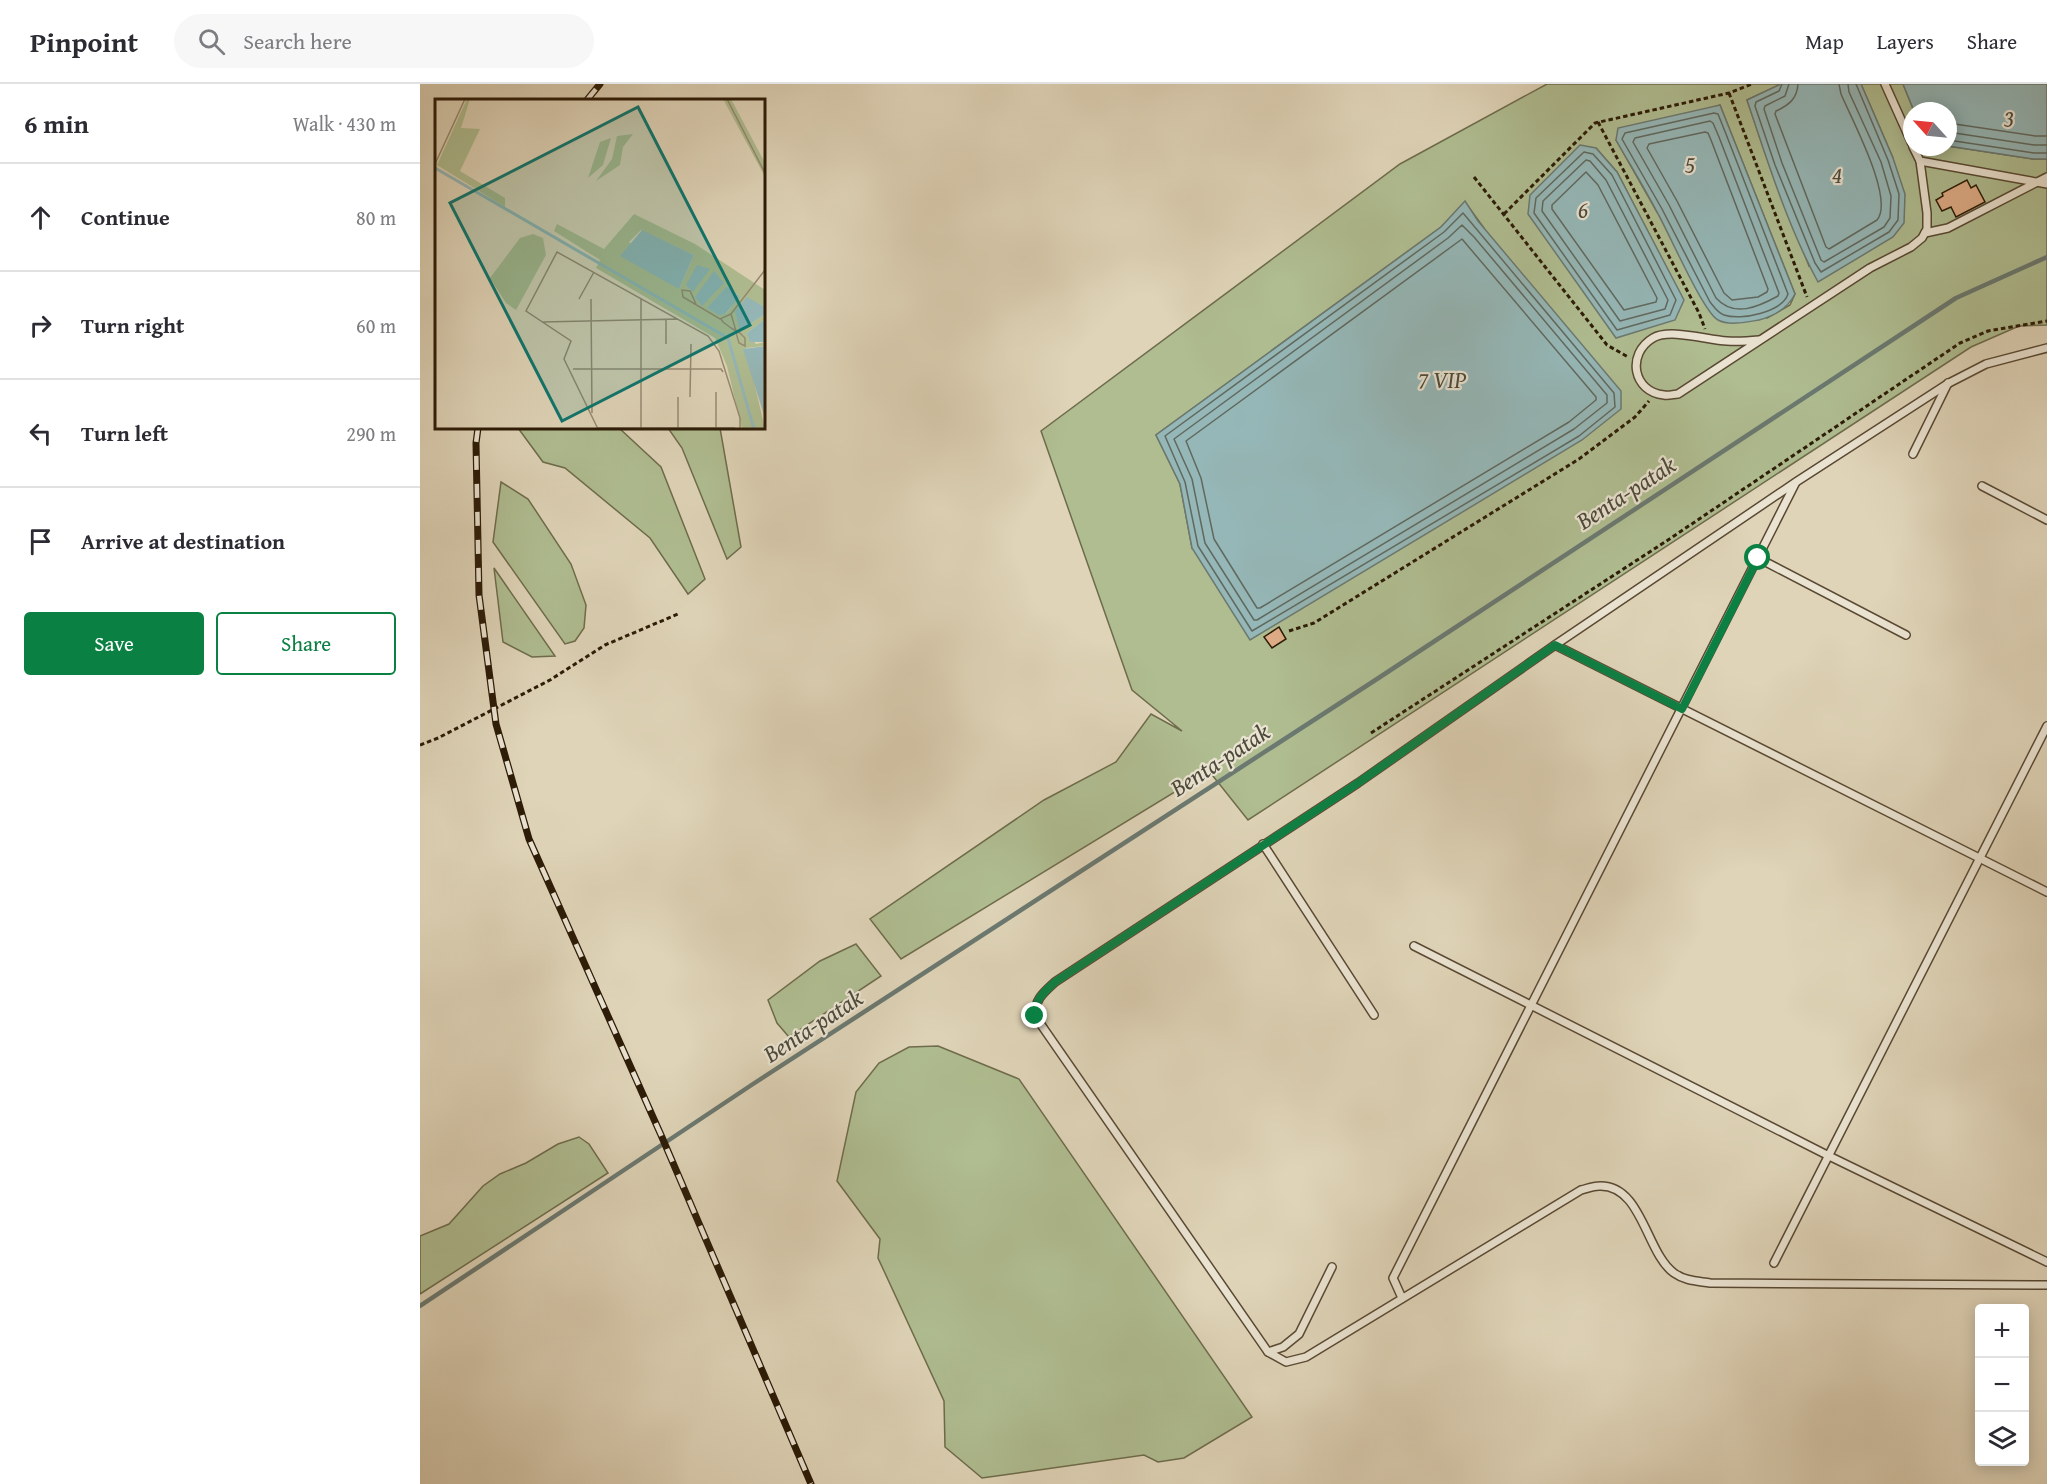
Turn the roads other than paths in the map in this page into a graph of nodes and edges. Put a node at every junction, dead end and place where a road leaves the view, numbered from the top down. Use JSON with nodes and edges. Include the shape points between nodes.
{"nodes":[{"id":1,"x":1885,"y":84,"type":"edge"},
{"id":2,"x":1903,"y":124,"type":"edge"},
{"id":3,"x":1918,"y":156,"type":"edge"},
{"id":4,"x":1920,"y":161,"type":"junction"},
{"id":5,"x":2047,"y":177,"type":"edge"},
{"id":6,"x":2037,"y":183,"type":"junction"},
{"id":7,"x":2047,"y":184,"type":"edge"},
{"id":8,"x":1925,"y":233,"type":"junction"},
{"id":9,"x":1759,"y":340,"type":"junction"},
{"id":10,"x":2047,"y":348,"type":"edge"},
{"id":11,"x":1949,"y":382,"type":"junction"},
{"id":12,"x":1913,"y":454,"type":"dead end"},
{"id":13,"x":1796,"y":482,"type":"junction"},
{"id":14,"x":1982,"y":486,"type":"dead end"},
{"id":15,"x":2047,"y":520,"type":"edge"},
{"id":16,"x":1758,"y":558,"type":"junction"},
{"id":17,"x":1906,"y":635,"type":"dead end"},
{"id":18,"x":1555,"y":645,"type":"junction"},
{"id":19,"x":1682,"y":709,"type":"junction"},
{"id":20,"x":2047,"y":726,"type":"edge"},
{"id":21,"x":1263,"y":844,"type":"junction"},
{"id":22,"x":1980,"y":858,"type":"junction"},
{"id":23,"x":2047,"y":892,"type":"edge"},
{"id":24,"x":1414,"y":946,"type":"dead end"},
{"id":25,"x":1532,"y":1004,"type":"junction"},
{"id":26,"x":1374,"y":1015,"type":"dead end"},
{"id":27,"x":1829,"y":1156,"type":"junction"},
{"id":28,"x":2047,"y":1262,"type":"edge"},
{"id":29,"x":1774,"y":1263,"type":"dead end"},
{"id":30,"x":1332,"y":1267,"type":"dead end"},
{"id":31,"x":2047,"y":1286,"type":"edge"},
{"id":32,"x":1402,"y":1298,"type":"junction"},
{"id":33,"x":1268,"y":1352,"type":"junction"}],
"edges":[{"from":1,"to":2,"type":"lane"},
{"from":3,"to":4,"type":"lane"},
{"from":4,"to":6,"type":"lane"},
{"from":4,"to":8,"type":"lane","via":[[1927,213]]},
{"from":5,"to":6,"type":"lane"},
{"from":6,"to":7,"type":"lane"},
{"from":6,"to":8,"type":"lane","via":[[1948,228]]},
{"from":8,"to":9,"type":"lane","via":[[1911,247],[1870,268]]},
{"from":9,"to":9,"type":"lane","via":[[1678,394],[1664,395],[1647,389],[1638,377],[1635,362],[1640,349],[1664,334],[1727,342]]},
{"from":10,"to":11,"type":"lane","via":[[1986,364]]},
{"from":11,"to":12,"type":"lane"},
{"from":11,"to":13,"type":"lane"},
{"from":13,"to":16,"type":"lane"},
{"from":13,"to":18,"type":"lane"},
{"from":14,"to":15,"type":"lane"},
{"from":16,"to":17,"type":"lane"},
{"from":16,"to":19,"type":"lane"},
{"from":18,"to":19,"type":"lane"},
{"from":18,"to":21,"type":"lane","via":[[1367,777]]},
{"from":19,"to":22,"type":"lane"},
{"from":19,"to":25,"type":"lane"},
{"from":20,"to":22,"type":"lane"},
{"from":21,"to":26,"type":"lane"},
{"from":21,"to":33,"type":"lane","via":[[1055,982],[1035,1005],[1035,1016]]},
{"from":22,"to":23,"type":"lane"},
{"from":22,"to":27,"type":"lane"},
{"from":24,"to":25,"type":"lane"},
{"from":25,"to":27,"type":"lane"},
{"from":25,"to":32,"type":"lane","via":[[1393,1278]]},
{"from":27,"to":28,"type":"lane"},
{"from":27,"to":29,"type":"lane"},
{"from":30,"to":33,"type":"lane","via":[[1299,1334],[1283,1347]]},
{"from":31,"to":32,"type":"lane","via":[[1688,1280],[1663,1262],[1631,1202],[1617,1190],[1600,1185],[1581,1190]]},
{"from":32,"to":33,"type":"lane","via":[[1306,1357],[1286,1362]]}]}
